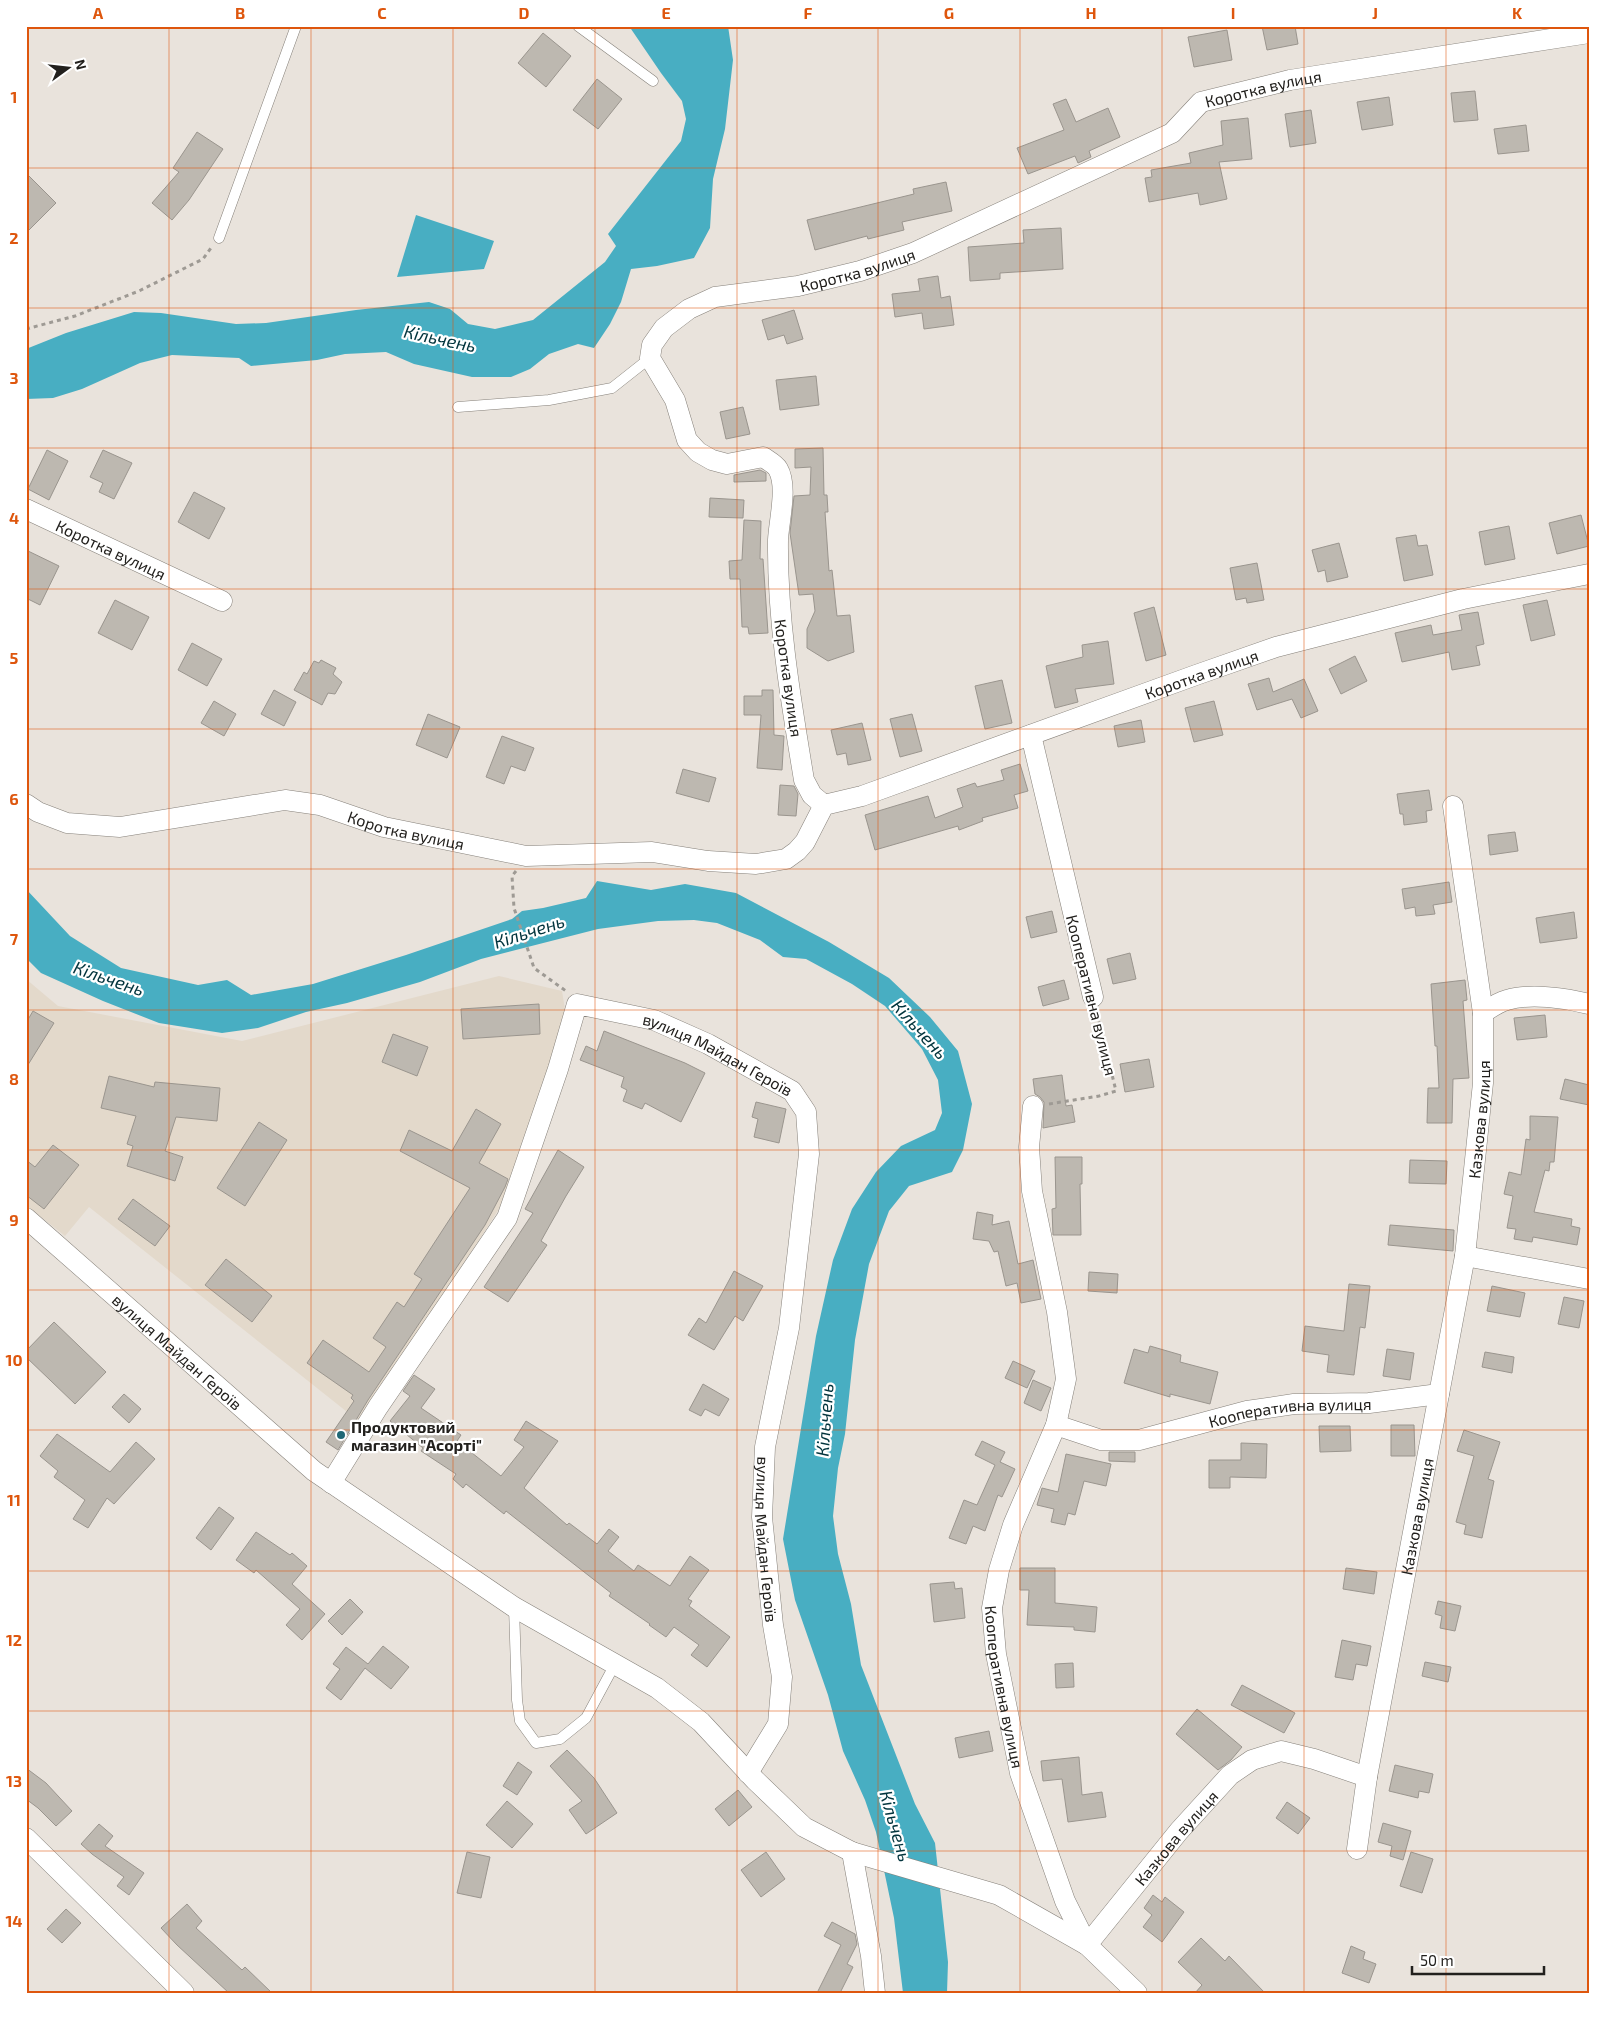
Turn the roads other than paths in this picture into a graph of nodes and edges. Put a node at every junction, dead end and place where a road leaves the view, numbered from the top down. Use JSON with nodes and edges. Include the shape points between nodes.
{"nodes":[{"id":1,"x":296,"y":26,"type":"edge"},
{"id":2,"x":578,"y":26,"type":"edge"},
{"id":3,"x":1589,"y":33,"type":"edge"},
{"id":4,"x":653,"y":81,"type":"dead end"},
{"id":5,"x":219,"y":238,"type":"road end"},
{"id":6,"x":650,"y":358,"type":"junction"},
{"id":7,"x":458,"y":407,"type":"dead end"},
{"id":8,"x":26,"y":509,"type":"edge"},
{"id":9,"x":1589,"y":574,"type":"edge"},
{"id":10,"x":222,"y":601,"type":"dead end"},
{"id":11,"x":1031,"y":735,"type":"junction"},
{"id":12,"x":26,"y":804,"type":"edge"},
{"id":13,"x":824,"y":805,"type":"junction"},
{"id":14,"x":1453,"y":806,"type":"dead end"},
{"id":15,"x":1093,"y":998,"type":"road end"},
{"id":16,"x":1589,"y":1004,"type":"edge"},
{"id":17,"x":1483,"y":1012,"type":"junction"},
{"id":18,"x":1033,"y":1106,"type":"road end"},
{"id":19,"x":28,"y":1220,"type":"edge"},
{"id":20,"x":1465,"y":1256,"type":"junction"},
{"id":21,"x":1589,"y":1279,"type":"edge"},
{"id":22,"x":1439,"y":1394,"type":"junction"},
{"id":23,"x":1056,"y":1425,"type":"junction"},
{"id":24,"x":331,"y":1483,"type":"junction"},
{"id":25,"x":514,"y":1607,"type":"junction"},
{"id":26,"x":615,"y":1664,"type":"junction"},
{"id":27,"x":748,"y":1773,"type":"junction"},
{"id":28,"x":1367,"y":1777,"type":"junction"},
{"id":29,"x":26,"y":1838,"type":"edge"},
{"id":30,"x":1357,"y":1848,"type":"dead end"},
{"id":31,"x":852,"y":1852,"type":"junction"},
{"id":32,"x":1088,"y":1945,"type":"junction"},
{"id":33,"x":184,"y":1993,"type":"edge"},
{"id":34,"x":875,"y":1993,"type":"edge"},
{"id":35,"x":1137,"y":1993,"type":"edge"}],
"edges":[{"from":1,"to":5,"type":"lane"},
{"from":2,"to":4,"type":"lane"},
{"from":3,"to":6,"type":"street","name":"Коротка вулиця","via":[[1290,80],[1201,102],[1172,133],[912,253],[860,271],[798,286],[715,297],[689,308],[664,328],[652,345]]},
{"from":6,"to":7,"type":"lane","via":[[612,388],[549,400]]},
{"from":6,"to":13,"type":"street","name":"Коротка вулиця","via":[[675,400],[687,440],[698,452],[727,464],[763,456],[778,468],[783,486],[778,540],[780,610],[788,679],[804,780],[812,795]]},
{"from":8,"to":10,"type":"street","name":"Коротка вулиця"},
{"from":9,"to":11,"type":"street","name":"Коротка вулиця","via":[[1463,599],[1276,648]]},
{"from":11,"to":13,"type":"street","name":"Коротка вулиця","via":[[862,796]]},
{"from":11,"to":15,"type":"street","name":"Кооперативна вулиця"},
{"from":12,"to":13,"type":"street","name":"Коротка вулиця","via":[[38,812],[67,822],[120,827],[285,800],[320,805],[384,827],[526,856],[652,852],[708,861],[756,864],[786,859],[797,851]]},
{"from":14,"to":17,"type":"street","name":"Казкова вулиця"},
{"from":16,"to":17,"type":"street","via":[[1530,997],[1507,1000]]},
{"from":17,"to":20,"type":"street","name":"Казкова вулиця","via":[[1483,1083]]},
{"from":18,"to":23,"type":"street","name":"Кооперативна вулиця","via":[[1029,1147],[1032,1191],[1057,1312],[1066,1379]]},
{"from":19,"to":24,"type":"street","name":"вулиця Майдан Героїв","via":[[314,1472]]},
{"from":20,"to":21,"type":"street"},
{"from":20,"to":22,"type":"street","name":"Казкова вулиця"},
{"from":22,"to":23,"type":"street","name":"Кооперативна вулиця","via":[[1368,1403],[1294,1404],[1247,1411],[1139,1440],[1101,1440]]},
{"from":22,"to":28,"type":"street","name":"Казкова вулиця"},
{"from":23,"to":32,"type":"street","name":"Кооперативна вулиця","via":[[1013,1525],[999,1570],[992,1608],[996,1654],[1020,1773],[1065,1901]]},
{"from":24,"to":25,"type":"street","name":"вулиця Майдан Героїв"},
{"from":24,"to":27,"type":"street","name":"вулиця Майдан Героїв","via":[[378,1407],[507,1218],[577,1004],[654,1020],[708,1044],[792,1091],[806,1112],[809,1154],[789,1328],[765,1447],[762,1517],[782,1677],[778,1724]]},
{"from":25,"to":26,"type":"street","name":"вулиця Майдан Героїв"},
{"from":25,"to":26,"type":"lane","via":[[520,1721],[536,1743],[560,1739],[586,1718]]},
{"from":26,"to":27,"type":"street","name":"вулиця Майдан Героїв","via":[[657,1688],[701,1722]]},
{"from":27,"to":31,"type":"street","name":"вулиця Майдан Героїв","via":[[804,1827]]},
{"from":28,"to":30,"type":"street","name":"Казкова вулиця"},
{"from":28,"to":32,"type":"street","name":"Казкова вулиця","via":[[1281,1751],[1252,1760],[1230,1775],[1179,1831]]},
{"from":29,"to":33,"type":"street"},
{"from":31,"to":32,"type":"street","name":"вулиця Майдан Героїв","via":[[999,1895]]},
{"from":31,"to":34,"type":"street"},
{"from":32,"to":35,"type":"street"}]}
